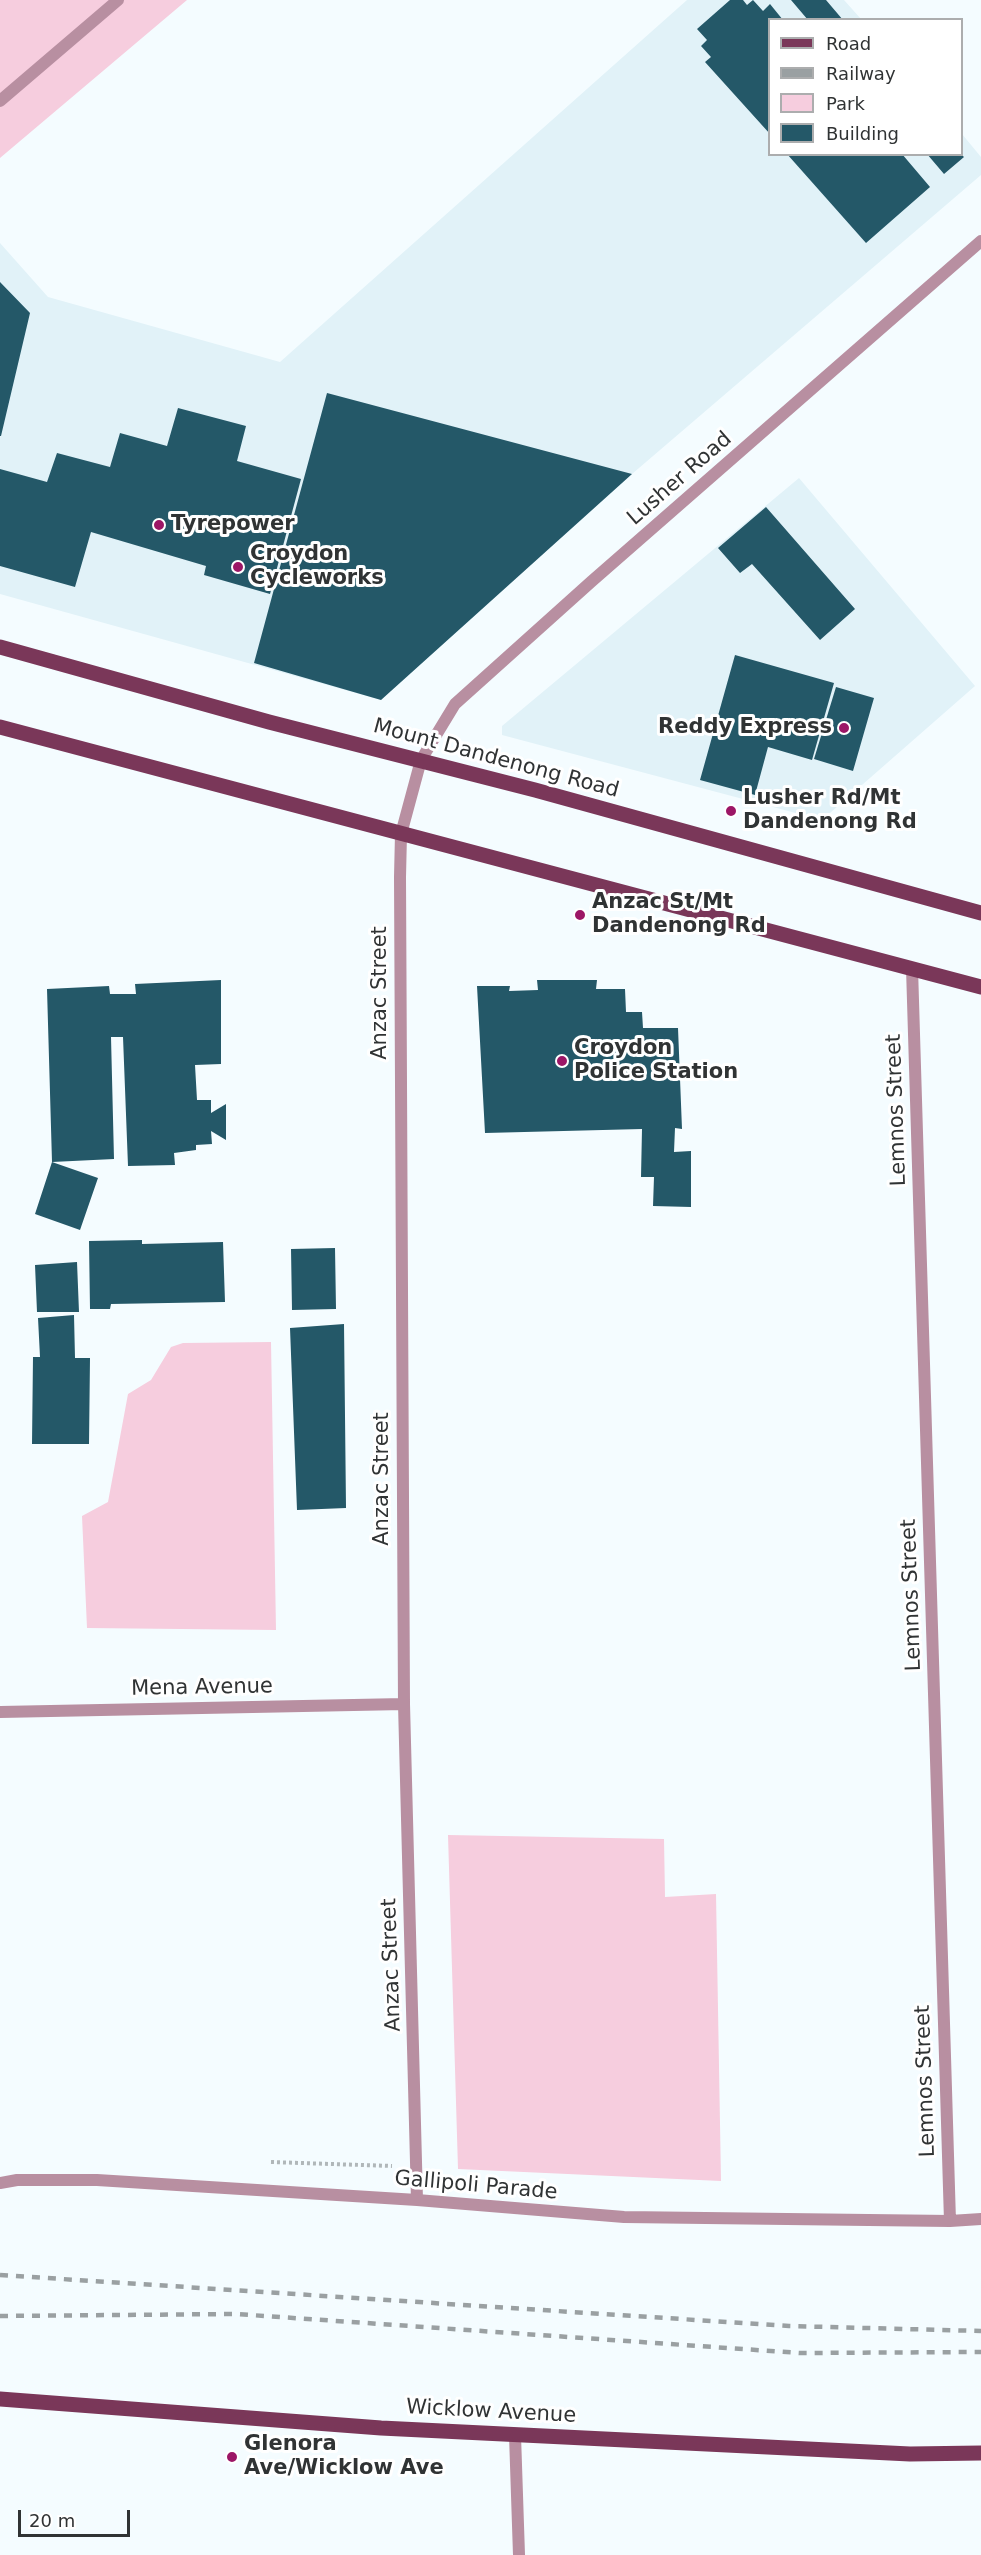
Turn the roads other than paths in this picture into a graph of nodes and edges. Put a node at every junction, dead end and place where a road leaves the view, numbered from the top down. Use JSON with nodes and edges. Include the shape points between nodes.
{"nodes":[{"id":1,"x":118,"y":0,"type":"edge"},
{"id":2,"x":0,"y":101,"type":"edge"},
{"id":3,"x":981,"y":241,"type":"edge"},
{"id":4,"x":0,"y":648,"type":"edge"},
{"id":5,"x":0,"y":728,"type":"edge"},
{"id":6,"x":421,"y":760,"type":"junction"},
{"id":7,"x":400,"y":834,"type":"junction"},
{"id":8,"x":981,"y":913,"type":"edge"},
{"id":9,"x":912,"y":968,"type":"junction"},
{"id":10,"x":981,"y":987,"type":"edge"},
{"id":11,"x":404,"y":1704,"type":"junction"},
{"id":12,"x":0,"y":1712,"type":"edge"},
{"id":13,"x":0,"y":2182,"type":"edge"},
{"id":14,"x":417,"y":2200,"type":"junction"},
{"id":15,"x":981,"y":2219,"type":"edge"},
{"id":16,"x":950,"y":2222,"type":"junction"},
{"id":17,"x":0,"y":2399,"type":"edge"},
{"id":18,"x":515,"y":2435,"type":"junction"},
{"id":19,"x":981,"y":2453,"type":"edge"},
{"id":20,"x":519,"y":2555,"type":"edge"}],
"edges":[{"from":1,"to":2,"type":"street"},
{"from":3,"to":6,"type":"street","name":"Lusher Road","via":[[455,704]]},
{"from":4,"to":6,"type":"main road","name":"Mount Dandenong Road"},
{"from":5,"to":7,"type":"main road"},
{"from":6,"to":7,"type":"street","name":"Anzac Street"},
{"from":6,"to":8,"type":"main road","name":"Mount Dandenong Road"},
{"from":7,"to":9,"type":"main road"},
{"from":7,"to":11,"type":"street","name":"Anzac Street"},
{"from":9,"to":10,"type":"main road"},
{"from":9,"to":16,"type":"street","name":"Lemnos Street"},
{"from":11,"to":12,"type":"street","name":"Mena Avenue"},
{"from":11,"to":14,"type":"street","name":"Anzac Street"},
{"from":13,"to":14,"type":"street","name":"Gallipoli Parade","via":[[97,2181]]},
{"from":14,"to":16,"type":"street","name":"Gallipoli Parade","via":[[624,2217]]},
{"from":15,"to":16,"type":"street","name":"Gallipoli Parade"},
{"from":17,"to":18,"type":"main road","name":"Wicklow Avenue"},
{"from":18,"to":19,"type":"main road","name":"Wicklow Avenue","via":[[910,2454]]},
{"from":18,"to":20,"type":"street"}]}
